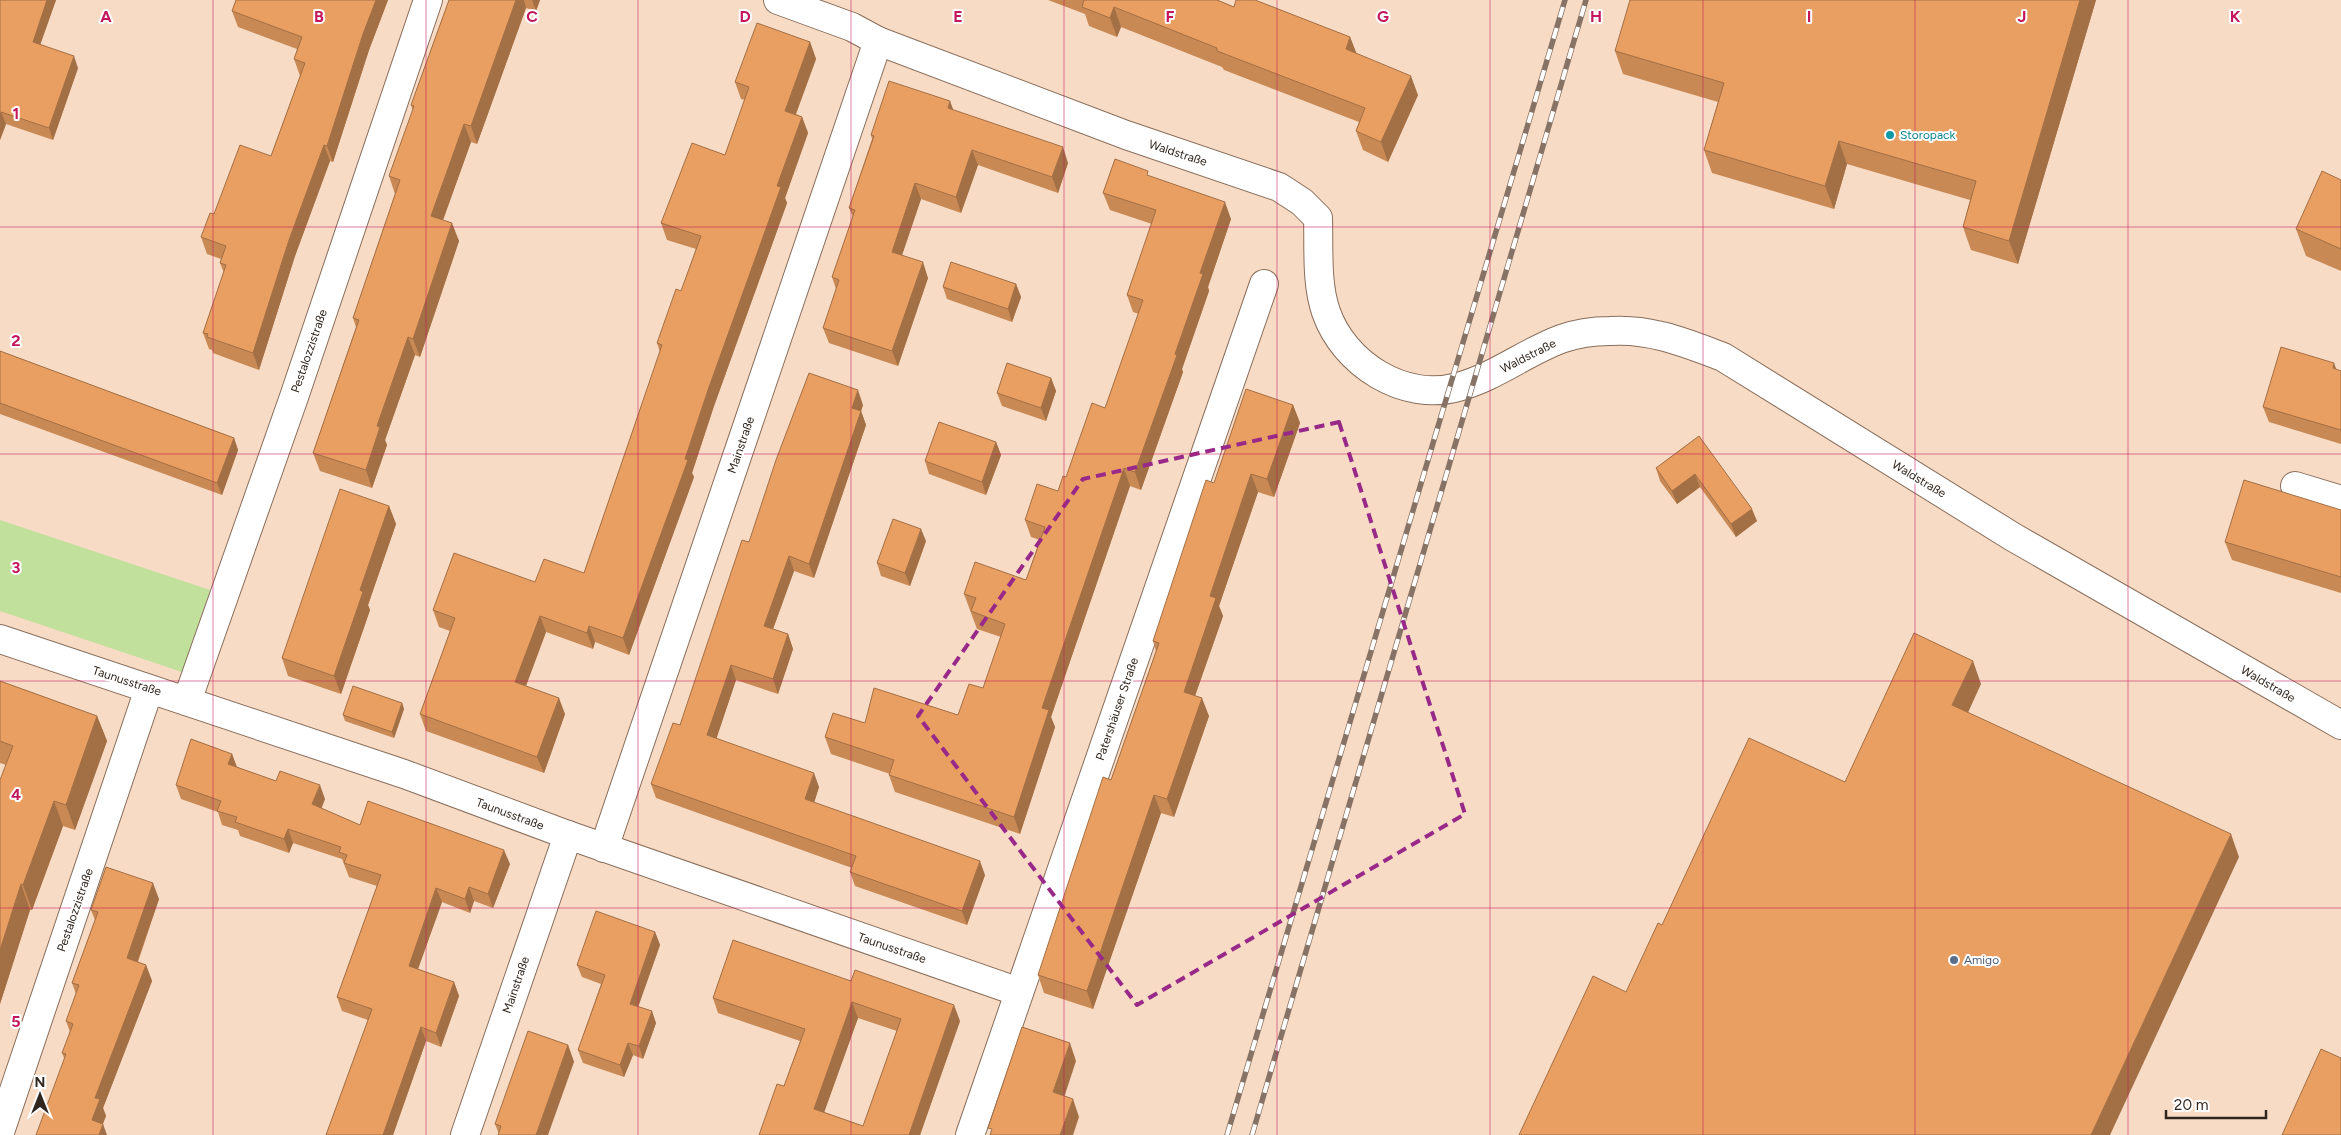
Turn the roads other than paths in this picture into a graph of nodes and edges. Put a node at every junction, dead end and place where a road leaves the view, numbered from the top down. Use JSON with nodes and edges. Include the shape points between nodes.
{"nodes":[{"id":1,"x":428,"y":0,"type":"edge"},
{"id":2,"x":778,"y":0,"type":"edge"},
{"id":3,"x":878,"y":41,"type":"junction"},
{"id":4,"x":1264,"y":284,"type":"dead end"},
{"id":5,"x":2295,"y":486,"type":"dead end"},
{"id":6,"x":2341,"y":500,"type":"edge"},
{"id":7,"x":0,"y":639,"type":"edge"},
{"id":8,"x":149,"y":689,"type":"junction"},
{"id":9,"x":187,"y":701,"type":"junction"},
{"id":10,"x":2341,"y":725,"type":"edge"},
{"id":11,"x":568,"y":835,"type":"junction"},
{"id":12,"x":604,"y":848,"type":"junction"},
{"id":13,"x":1019,"y":992,"type":"junction"},
{"id":14,"x":0,"y":1132,"type":"edge"},
{"id":15,"x":465,"y":1135,"type":"edge"},
{"id":16,"x":970,"y":1135,"type":"edge"}],
"edges":[{"from":1,"to":9,"type":"street","name":"Pestalozzistraße"},
{"from":2,"to":3,"type":"street","name":"Waldstraße","via":[[852,27]]},
{"from":3,"to":10,"type":"street","name":"Waldstraße","via":[[1126,136],[1279,187],[1302,202],[1318,218],[1321,284],[1325,310],[1333,330],[1350,351],[1376,374],[1407,388],[1437,391],[1488,376],[1562,338],[1610,331],[1646,332],[1679,340],[1723,357],[2013,537]]},
{"from":3,"to":12,"type":"street","name":"Mainstraße"},
{"from":4,"to":13,"type":"street","name":"Patershäuser Straße"},
{"from":5,"to":6,"type":"street"},
{"from":7,"to":8,"type":"street","name":"Taunusstraße"},
{"from":8,"to":9,"type":"street","name":"Taunusstraße"},
{"from":8,"to":14,"type":"street","name":"Pestalozzistraße"},
{"from":9,"to":11,"type":"street","name":"Taunusstraße","via":[[404,774]]},
{"from":11,"to":12,"type":"street","name":"Taunusstraße"},
{"from":11,"to":15,"type":"street","name":"Mainstraße"},
{"from":12,"to":13,"type":"street","name":"Taunusstraße"},
{"from":13,"to":16,"type":"street","name":"Patershäuser Straße"}]}
